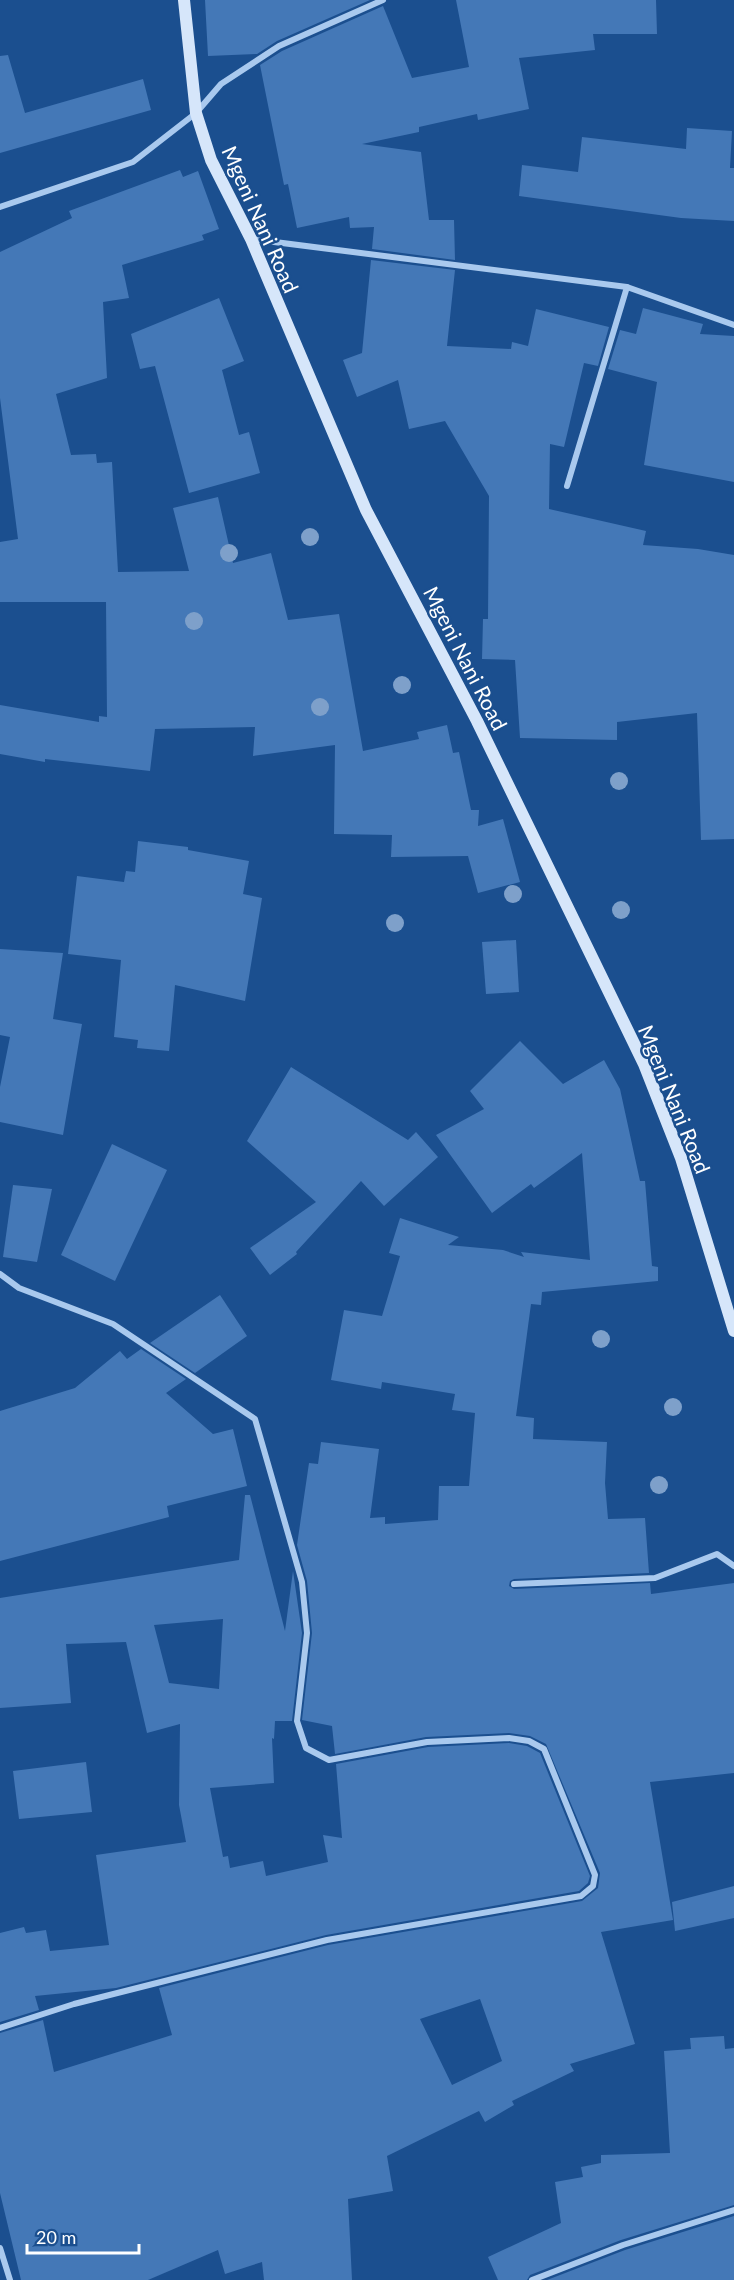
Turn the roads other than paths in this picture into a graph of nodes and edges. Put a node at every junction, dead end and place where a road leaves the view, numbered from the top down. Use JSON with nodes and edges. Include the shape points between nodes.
{"nodes":[{"id":1,"x":184,"y":0,"type":"edge"},
{"id":2,"x":383,"y":0,"type":"edge"},
{"id":3,"x":196,"y":113,"type":"junction"},
{"id":4,"x":0,"y":207,"type":"edge"},
{"id":5,"x":251,"y":239,"type":"junction"},
{"id":6,"x":627,"y":287,"type":"junction"},
{"id":7,"x":734,"y":325,"type":"edge"},
{"id":8,"x":567,"y":486,"type":"dead end"},
{"id":9,"x":0,"y":1274,"type":"edge"},
{"id":10,"x":734,"y":1330,"type":"edge"},
{"id":11,"x":734,"y":1566,"type":"edge"},
{"id":12,"x":514,"y":1584,"type":"dead end"},
{"id":13,"x":0,"y":2028,"type":"edge"},
{"id":14,"x":734,"y":2210,"type":"edge"},
{"id":15,"x":0,"y":2248,"type":"edge"},
{"id":16,"x":10,"y":2280,"type":"edge"},
{"id":17,"x":532,"y":2280,"type":"edge"}],
"edges":[{"from":1,"to":3,"type":"street","name":"Mgeni Nani Road"},
{"from":2,"to":3,"type":"street","via":[[279,46],[221,84]]},
{"from":3,"to":4,"type":"street","via":[[133,162]]},
{"from":3,"to":5,"type":"street","name":"Mgeni Nani Road","via":[[211,160]]},
{"from":5,"to":6,"type":"street"},
{"from":5,"to":10,"type":"street","name":"Mgeni Nani Road","via":[[366,510],[477,721],[644,1064],[681,1158]]},
{"from":6,"to":7,"type":"street"},
{"from":6,"to":8,"type":"street"},
{"from":9,"to":13,"type":"street","via":[[19,1288],[113,1324],[255,1419],[302,1582],[307,1633],[297,1720],[306,1748],[329,1760],[427,1742],[509,1738],[529,1741],[544,1749],[595,1875],[593,1886],[581,1896],[327,1940],[74,2004]]},
{"from":11,"to":12,"type":"street","via":[[717,1554],[655,1578]]},
{"from":14,"to":17,"type":"street"},
{"from":15,"to":16,"type":"street"}]}
